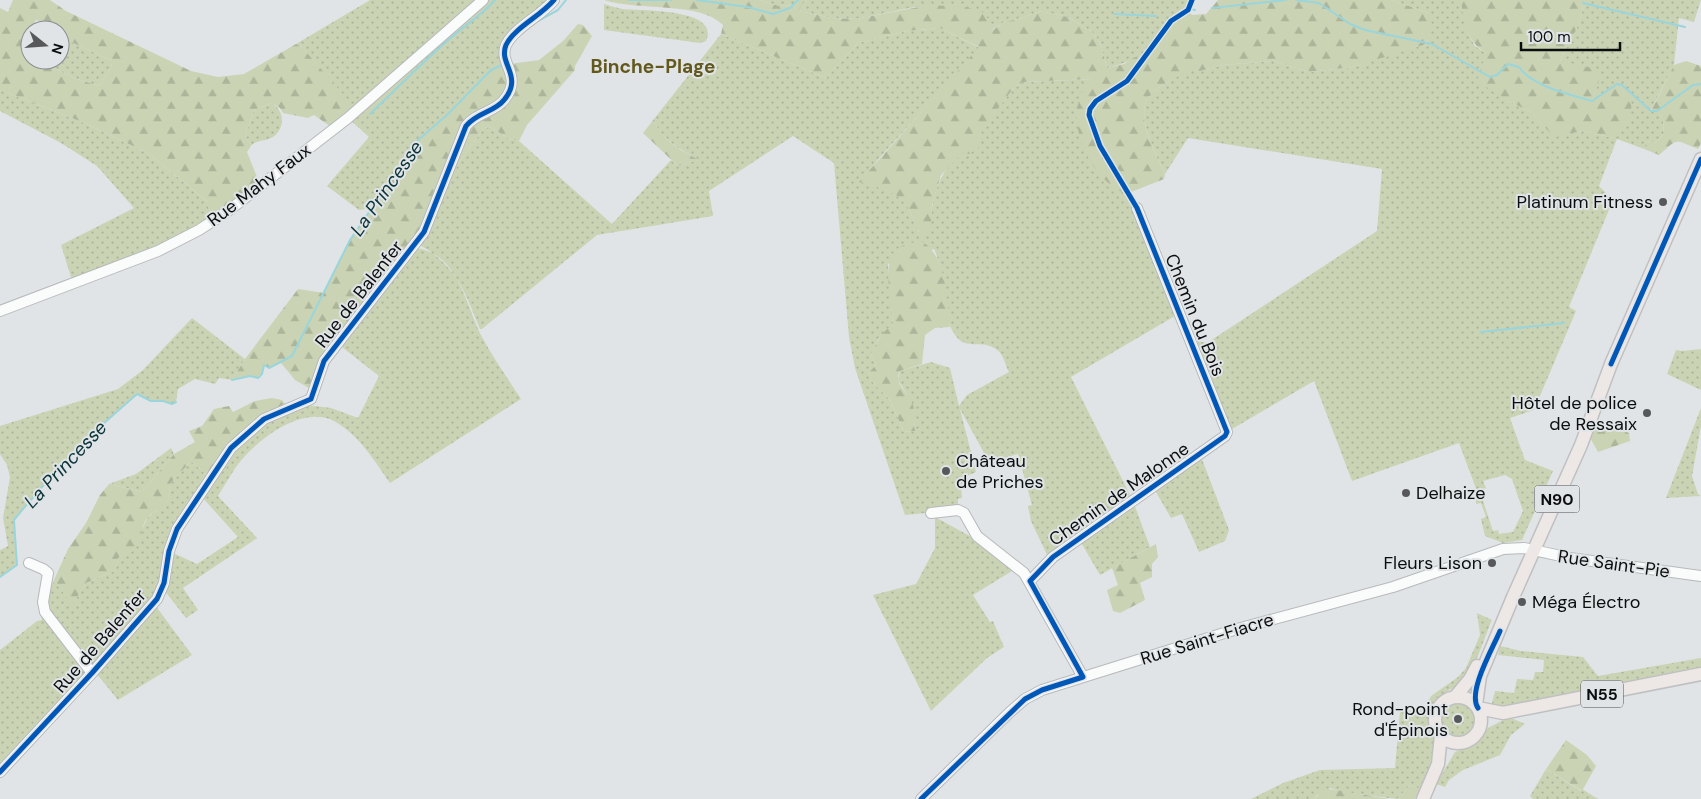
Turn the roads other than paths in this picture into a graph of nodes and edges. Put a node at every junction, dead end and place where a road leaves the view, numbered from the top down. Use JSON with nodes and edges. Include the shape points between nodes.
{"nodes":[{"id":1,"x":483,"y":0,"type":"edge"},
{"id":2,"x":554,"y":0,"type":"edge"},
{"id":3,"x":1701,"y":159,"type":"edge"},
{"id":4,"x":1137,"y":208,"type":"dead end"},
{"id":5,"x":0,"y":312,"type":"edge"},
{"id":6,"x":1227,"y":432,"type":"joint"},
{"id":7,"x":931,"y":512,"type":"dead end"},
{"id":8,"x":1531,"y":550,"type":"junction"},
{"id":9,"x":29,"y":563,"type":"dead end"},
{"id":10,"x":1701,"y":576,"type":"edge"},
{"id":11,"x":1030,"y":581,"type":"junction"},
{"id":12,"x":92,"y":673,"type":"junction"},
{"id":13,"x":1701,"y":674,"type":"edge"},
{"id":14,"x":1083,"y":677,"type":"junction"},
{"id":15,"x":1456,"y":697,"type":"junction"},
{"id":16,"x":1477,"y":707,"type":"junction"},
{"id":17,"x":1503,"y":713,"type":"junction"},
{"id":18,"x":1480,"y":727,"type":"junction"},
{"id":19,"x":1441,"y":735,"type":"junction"},
{"id":20,"x":1458,"y":743,"type":"junction"},
{"id":21,"x":1438,"y":764,"type":"junction"},
{"id":22,"x":0,"y":772,"type":"edge"},
{"id":23,"x":922,"y":799,"type":"edge"},
{"id":24,"x":1423,"y":799,"type":"edge"}],
"edges":[{"from":1,"to":5,"type":"street","name":"Rue Mahy Faux","via":[[348,118],[199,230],[158,251]]},
{"from":2,"to":12,"type":"street","name":"Rue de Balenfer","via":[[510,39],[504,51],[512,76],[509,93],[500,104],[478,114],[466,126],[424,232],[324,361],[312,397],[264,419],[231,448],[177,529],[157,599]]},
{"from":3,"to":8,"type":"main road","number":"N90"},
{"from":4,"to":6,"type":"street","name":"Chemin du Bois"},
{"from":6,"to":11,"type":"street","name":"Chemin de Malonne","via":[[1054,557]]},
{"from":7,"to":11,"type":"street","via":[[958,510],[964,513],[976,536]]},
{"from":8,"to":10,"type":"street","name":"Rue Saint-Pie"},
{"from":8,"to":14,"type":"street","name":"Rue Saint-Fiacre","via":[[1513,548],[1496,551],[1393,587],[1237,629]]},
{"from":8,"to":15,"type":"main road","number":"N90","via":[[1474,673]]},
{"from":8,"to":16,"type":"main road","number":"N90","via":[[1480,676]]},
{"from":9,"to":12,"type":"street","via":[[48,573],[43,602],[45,612]]},
{"from":11,"to":14,"type":"street"},
{"from":12,"to":22,"type":"street","name":"Rue de Balenfer"},
{"from":13,"to":17,"type":"main road","number":"N55"},
{"from":14,"to":23,"type":"street","name":"Rue Saint-Fiacre","via":[[1025,699]]},
{"from":15,"to":16,"type":"main road","via":[[1469,700]]},
{"from":15,"to":19,"type":"main road","number":"N90","via":[[1443,703],[1436,715]]},
{"from":16,"to":17,"type":"main road","number":"N55"},
{"from":16,"to":18,"type":"main road","number":"N90"},
{"from":17,"to":18,"type":"main road","number":"N55"},
{"from":18,"to":20,"type":"main road","number":"N90","via":[[1471,738]]},
{"from":19,"to":20,"type":"main road"},
{"from":19,"to":21,"type":"main road","number":"N90"},
{"from":20,"to":21,"type":"main road","number":"N90"},
{"from":21,"to":24,"type":"main road","number":"N90"}]}
